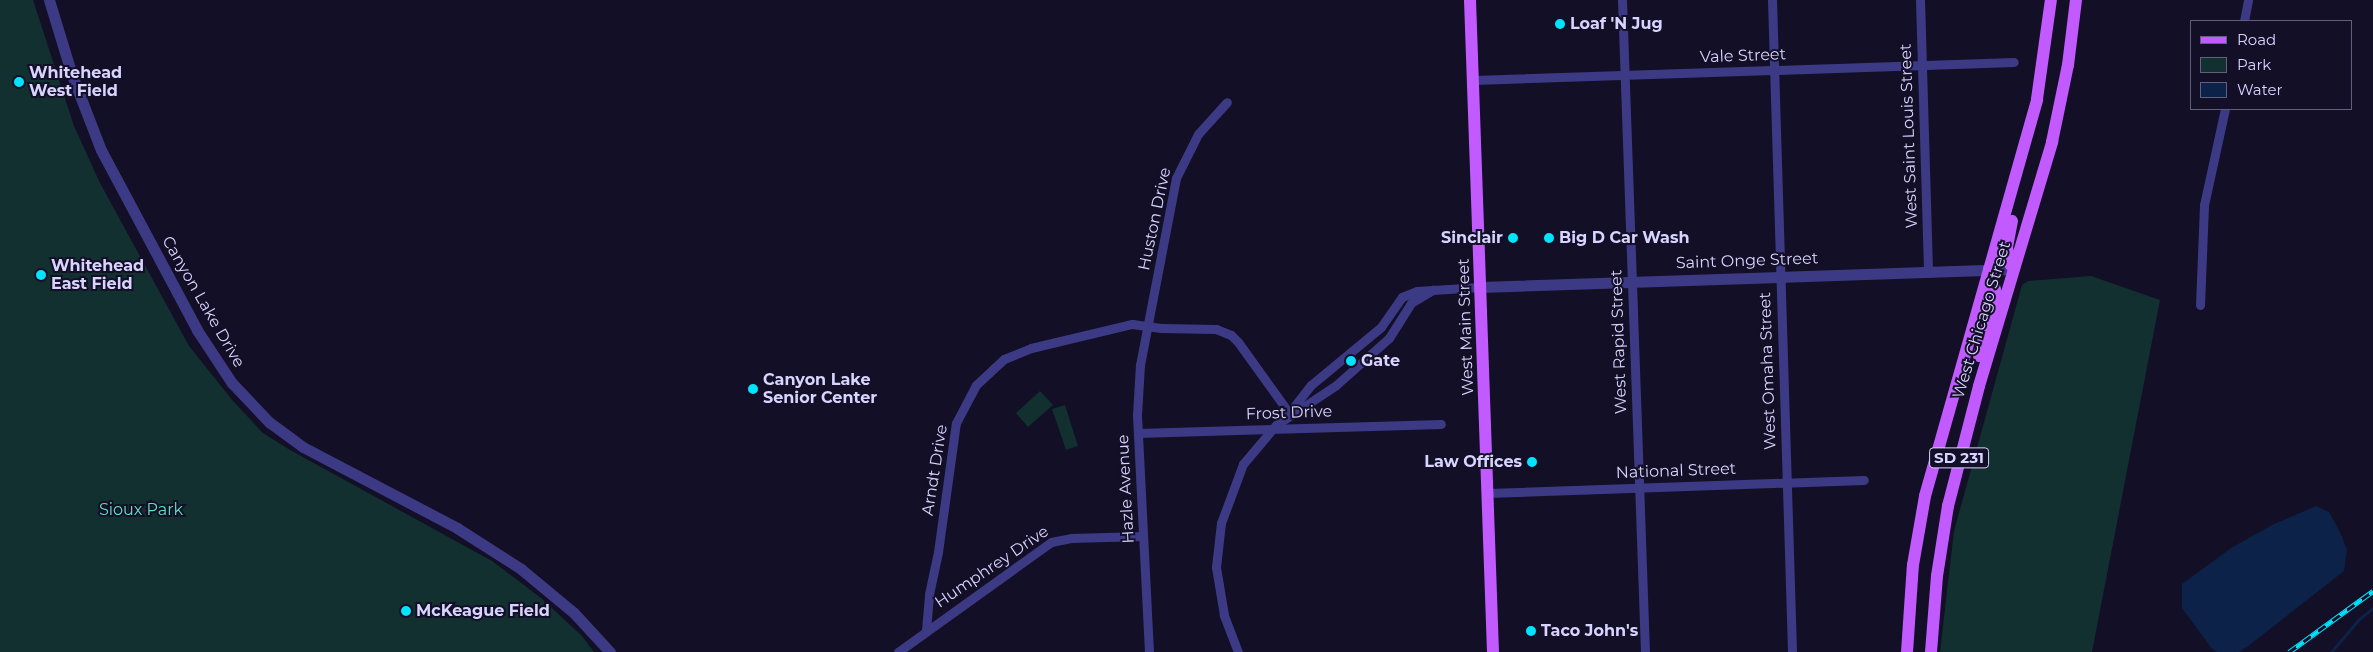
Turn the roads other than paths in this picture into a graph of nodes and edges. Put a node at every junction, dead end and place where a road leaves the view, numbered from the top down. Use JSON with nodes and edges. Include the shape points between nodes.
{"nodes":[{"id":1,"x":49,"y":0,"type":"edge"},
{"id":2,"x":1470,"y":0,"type":"edge"},
{"id":3,"x":1622,"y":0,"type":"edge"},
{"id":4,"x":1772,"y":0,"type":"edge"},
{"id":5,"x":1920,"y":0,"type":"edge"},
{"id":6,"x":2052,"y":0,"type":"edge"},
{"id":7,"x":2248,"y":0,"type":"edge"},
{"id":8,"x":2076,"y":2,"type":"edge"},
{"id":9,"x":2244,"y":20,"type":"edge"},
{"id":10,"x":2014,"y":62,"type":"dead end"},
{"id":11,"x":1922,"y":65,"type":"junction"},
{"id":12,"x":1773,"y":70,"type":"junction"},
{"id":13,"x":1625,"y":75,"type":"junction"},
{"id":14,"x":1474,"y":80,"type":"junction"},
{"id":15,"x":2040,"y":89,"type":"junction"},
{"id":16,"x":1227,"y":102,"type":"dead end"},
{"id":17,"x":2226,"y":110,"type":"edge"},
{"id":18,"x":1989,"y":269,"type":"junction"},
{"id":19,"x":2014,"y":269,"type":"junction"},
{"id":20,"x":1928,"y":271,"type":"junction"},
{"id":21,"x":1780,"y":276,"type":"junction"},
{"id":22,"x":1632,"y":282,"type":"junction"},
{"id":23,"x":1480,"y":288,"type":"junction"},
{"id":24,"x":1433,"y":290,"type":"junction"},
{"id":25,"x":2200,"y":305,"type":"dead end"},
{"id":26,"x":1147,"y":326,"type":"junction"},
{"id":27,"x":1289,"y":413,"type":"junction"},
{"id":28,"x":1441,"y":424,"type":"dead end"},
{"id":29,"x":1271,"y":429,"type":"junction"},
{"id":30,"x":1138,"y":433,"type":"junction"},
{"id":31,"x":1965,"y":437,"type":"junction"},
{"id":32,"x":1864,"y":480,"type":"dead end"},
{"id":33,"x":1786,"y":483,"type":"junction"},
{"id":34,"x":1640,"y":487,"type":"junction"},
{"id":35,"x":1488,"y":493,"type":"junction"},
{"id":36,"x":1143,"y":536,"type":"junction"},
{"id":37,"x":926,"y":630,"type":"junction"},
{"id":38,"x":610,"y":652,"type":"edge"},
{"id":39,"x":898,"y":652,"type":"edge"},
{"id":40,"x":1150,"y":652,"type":"edge"},
{"id":41,"x":1238,"y":652,"type":"edge"},
{"id":42,"x":1493,"y":652,"type":"edge"},
{"id":43,"x":1645,"y":652,"type":"edge"},
{"id":44,"x":1792,"y":652,"type":"edge"},
{"id":45,"x":1907,"y":652,"type":"edge"},
{"id":46,"x":1931,"y":652,"type":"edge"}],
"edges":[{"from":1,"to":38,"type":"street","name":"Canyon Lake Drive","via":[[100,150],[197,330],[232,383],[268,422],[303,446],[457,528],[521,569],[574,613]]},
{"from":2,"to":14,"type":"main road","name":"West Main Street"},
{"from":3,"to":13,"type":"street","name":"West Rapid Street"},
{"from":4,"to":12,"type":"street","name":"West Omaha Street"},
{"from":5,"to":11,"type":"street","name":"West Saint Louis Street"},
{"from":6,"to":15,"type":"main road","name":"West Chicago Street","number":"SD 231"},
{"from":7,"to":9,"type":"street"},
{"from":8,"to":19,"type":"main road","name":"West Chicago Street","number":"SD 231","via":[[2058,116]]},
{"from":10,"to":11,"type":"street","name":"Vale Street"},
{"from":11,"to":12,"type":"street","name":"Vale Street"},
{"from":11,"to":20,"type":"street","name":"West Saint Louis Street"},
{"from":12,"to":13,"type":"street","name":"Vale Street"},
{"from":12,"to":21,"type":"street","name":"West Omaha Street"},
{"from":13,"to":14,"type":"street","name":"Vale Street"},
{"from":13,"to":22,"type":"street","name":"West Rapid Street"},
{"from":14,"to":23,"type":"main road","name":"West Main Street"},
{"from":15,"to":18,"type":"main road","name":"West Chicago Street","number":"SD 231"},
{"from":15,"to":19,"type":"main road","via":[[2033,145],[2007,238],[2010,264]]},
{"from":16,"to":26,"type":"street","name":"Huston Drive","via":[[1204,125],[1179,170]]},
{"from":17,"to":25,"type":"street","via":[[2204,205]]},
{"from":18,"to":19,"type":"street","name":"Saint Onge Street"},
{"from":18,"to":20,"type":"street","name":"Saint Onge Street"},
{"from":18,"to":31,"type":"main road","via":[[1996,293],[1972,382]]},
{"from":18,"to":45,"type":"main road","name":"West Chicago Street","number":"SD 231","via":[[1925,496],[1913,565]]},
{"from":19,"to":31,"type":"main road","name":"West Chicago Street","number":"SD 231"},
{"from":20,"to":21,"type":"street","name":"Saint Onge Street"},
{"from":21,"to":22,"type":"street","name":"Saint Onge Street"},
{"from":21,"to":33,"type":"street","name":"West Omaha Street"},
{"from":22,"to":23,"type":"street","name":"Saint Onge Street"},
{"from":22,"to":34,"type":"street","name":"West Rapid Street"},
{"from":23,"to":24,"type":"street"},
{"from":23,"to":35,"type":"main road","name":"West Main Street"},
{"from":24,"to":27,"type":"street","via":[[1411,303],[1389,338],[1341,381]]},
{"from":24,"to":27,"type":"street","via":[[1417,291],[1402,297],[1381,327],[1311,385]]},
{"from":26,"to":27,"type":"street","name":"Arndt Drive","via":[[1216,329],[1231,335]]},
{"from":26,"to":30,"type":"street","name":"Hazle Avenue","via":[[1138,385]]},
{"from":26,"to":37,"type":"street","name":"Arndt Drive","via":[[1125,325],[1022,351],[995,365],[976,385],[961,411],[953,435],[938,552],[928,594]]},
{"from":27,"to":29,"type":"street"},
{"from":28,"to":29,"type":"street","name":"Frost Drive"},
{"from":29,"to":30,"type":"street","name":"Frost Drive"},
{"from":29,"to":41,"type":"street","via":[[1252,450],[1236,478],[1218,538],[1216,567],[1220,598]]},
{"from":30,"to":36,"type":"street","name":"Hazle Avenue"},
{"from":31,"to":46,"type":"main road","name":"West Chicago Street","number":"SD 231","via":[[1941,543]]},
{"from":32,"to":33,"type":"street","name":"National Street"},
{"from":33,"to":34,"type":"street","name":"National Street"},
{"from":33,"to":44,"type":"street","name":"West Omaha Street"},
{"from":34,"to":35,"type":"street","name":"National Street"},
{"from":34,"to":43,"type":"street","name":"West Rapid Street"},
{"from":35,"to":42,"type":"main road","name":"West Main Street"},
{"from":36,"to":37,"type":"street","name":"Humphrey Drive","via":[[1071,538],[1051,542]]},
{"from":36,"to":40,"type":"street","name":"Hazle Avenue"},
{"from":37,"to":39,"type":"street","name":"Humphrey Drive"}]}
